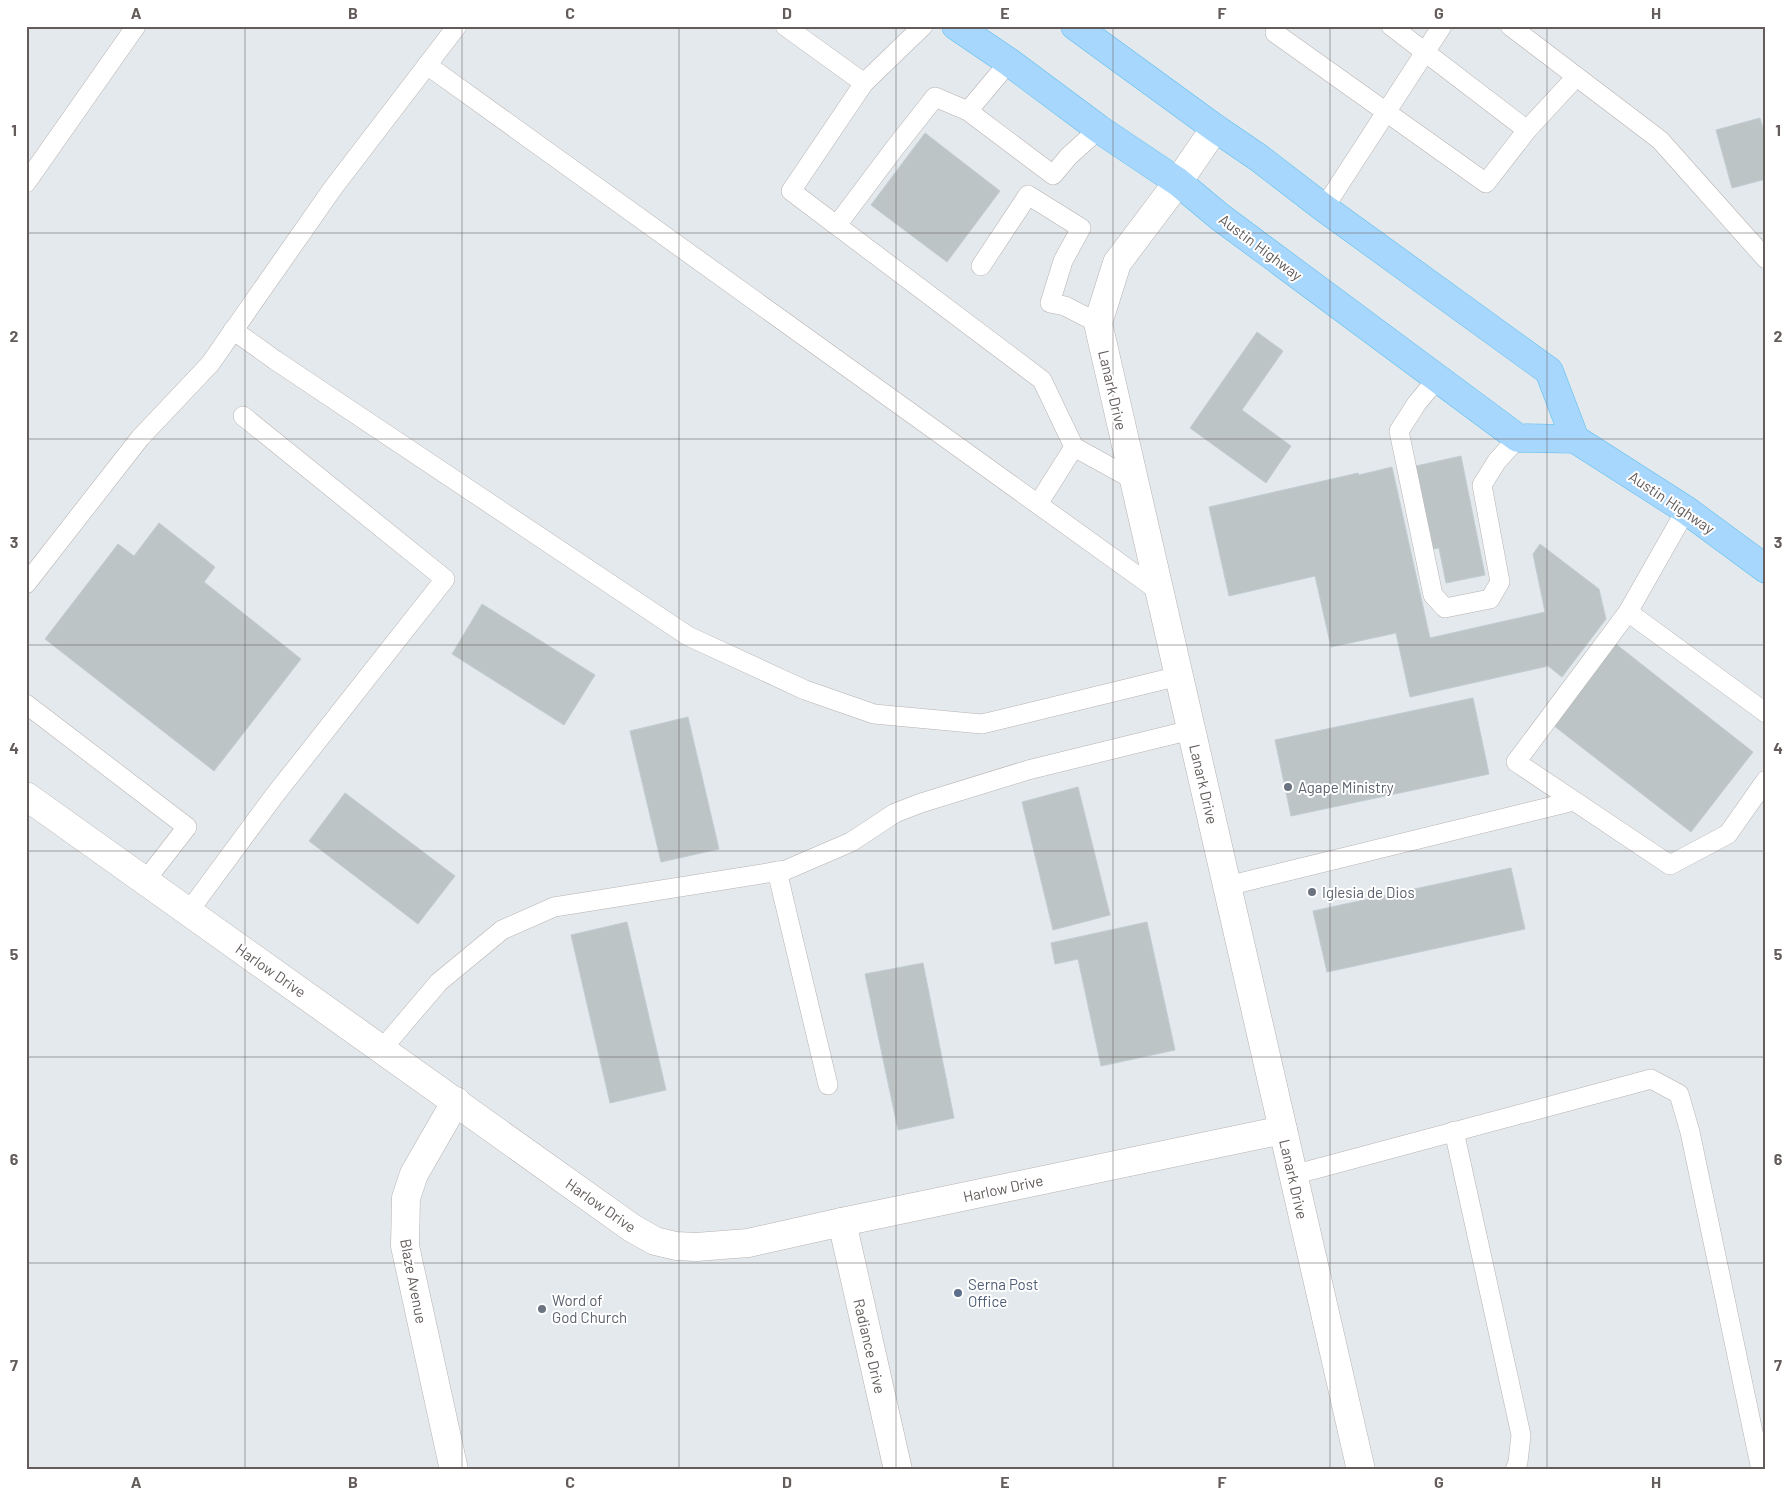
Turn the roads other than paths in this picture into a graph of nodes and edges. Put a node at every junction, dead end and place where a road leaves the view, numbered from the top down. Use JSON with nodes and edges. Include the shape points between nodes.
{"nodes":[{"id":1,"x":136,"y":26,"type":"edge"},
{"id":2,"x":457,"y":26,"type":"edge"},
{"id":3,"x":785,"y":26,"type":"edge"},
{"id":4,"x":923,"y":26,"type":"edge"},
{"id":5,"x":956,"y":26,"type":"edge"},
{"id":6,"x":1075,"y":26,"type":"edge"},
{"id":7,"x":1391,"y":26,"type":"edge"},
{"id":8,"x":1442,"y":26,"type":"edge"},
{"id":9,"x":1510,"y":26,"type":"edge"},
{"id":10,"x":1275,"y":33,"type":"dead end"},
{"id":11,"x":1426,"y":51,"type":"junction"},
{"id":12,"x":1009,"y":62,"type":"junction"},
{"id":13,"x":427,"y":65,"type":"junction"},
{"id":14,"x":1576,"y":77,"type":"junction"},
{"id":15,"x":864,"y":83,"type":"junction"},
{"id":16,"x":968,"y":111,"type":"junction"},
{"id":17,"x":1386,"y":112,"type":"junction"},
{"id":18,"x":1215,"y":128,"type":"junction"},
{"id":19,"x":1100,"y":129,"type":"junction"},
{"id":20,"x":1527,"y":130,"type":"junction"},
{"id":21,"x":26,"y":182,"type":"edge"},
{"id":22,"x":1178,"y":182,"type":"junction"},
{"id":23,"x":1324,"y":208,"type":"junction"},
{"id":24,"x":836,"y":226,"type":"junction"},
{"id":25,"x":1766,"y":259,"type":"edge"},
{"id":26,"x":981,"y":266,"type":"dead end"},
{"id":27,"x":1098,"y":323,"type":"junction"},
{"id":28,"x":234,"y":330,"type":"junction"},
{"id":29,"x":1437,"y":379,"type":"junction"},
{"id":30,"x":243,"y":416,"type":"dead end"},
{"id":31,"x":1518,"y":438,"type":"junction"},
{"id":32,"x":1575,"y":440,"type":"junction"},
{"id":33,"x":1074,"y":447,"type":"junction"},
{"id":34,"x":1134,"y":480,"type":"junction"},
{"id":35,"x":1038,"y":504,"type":"junction"},
{"id":36,"x":1686,"y":510,"type":"junction"},
{"id":37,"x":1766,"y":569,"type":"edge"},
{"id":38,"x":26,"y":584,"type":"edge"},
{"id":39,"x":1160,"y":592,"type":"junction"},
{"id":40,"x":1628,"y":612,"type":"junction"},
{"id":41,"x":1179,"y":676,"type":"junction"},
{"id":42,"x":26,"y":704,"type":"edge"},
{"id":43,"x":1766,"y":713,"type":"edge"},
{"id":44,"x":1191,"y":730,"type":"junction"},
{"id":45,"x":1766,"y":780,"type":"edge"},
{"id":46,"x":26,"y":796,"type":"edge"},
{"id":47,"x":1574,"y":801,"type":"junction"},
{"id":48,"x":778,"y":871,"type":"junction"},
{"id":49,"x":145,"y":881,"type":"junction"},
{"id":50,"x":1227,"y":886,"type":"junction"},
{"id":51,"x":188,"y":911,"type":"junction"},
{"id":52,"x":382,"y":1048,"type":"junction"},
{"id":53,"x":828,"y":1085,"type":"dead end"},
{"id":54,"x":456,"y":1101,"type":"junction"},
{"id":55,"x":1283,"y":1130,"type":"junction"},
{"id":56,"x":1454,"y":1131,"type":"junction"},
{"id":57,"x":1293,"y":1175,"type":"junction"},
{"id":58,"x":842,"y":1222,"type":"junction"},
{"id":59,"x":454,"y":1470,"type":"edge"},
{"id":60,"x":898,"y":1470,"type":"edge"},
{"id":61,"x":1361,"y":1470,"type":"edge"},
{"id":62,"x":1515,"y":1470,"type":"edge"},
{"id":63,"x":1761,"y":1470,"type":"edge"}],
"edges":[{"from":1,"to":21,"type":"lane"},
{"from":2,"to":13,"type":"lane"},
{"from":3,"to":15,"type":"lane"},
{"from":4,"to":15,"type":"lane"},
{"from":5,"to":12,"type":"main road","name":"Austin Highway"},
{"from":6,"to":18,"type":"main road"},
{"from":7,"to":11,"type":"lane"},
{"from":8,"to":11,"type":"lane"},
{"from":9,"to":14,"type":"lane"},
{"from":10,"to":17,"type":"lane"},
{"from":11,"to":17,"type":"lane"},
{"from":11,"to":20,"type":"lane"},
{"from":12,"to":16,"type":"lane"},
{"from":12,"to":19,"type":"main road","name":"Austin Highway"},
{"from":13,"to":28,"type":"lane","via":[[333,188]]},
{"from":13,"to":35,"type":"lane"},
{"from":14,"to":20,"type":"lane"},
{"from":14,"to":25,"type":"lane","via":[[1660,140]]},
{"from":15,"to":24,"type":"lane","via":[[791,192]]},
{"from":16,"to":19,"type":"lane","via":[[1053,175]]},
{"from":16,"to":24,"type":"lane","via":[[934,98]]},
{"from":17,"to":20,"type":"lane","via":[[1486,183]]},
{"from":17,"to":23,"type":"lane"},
{"from":18,"to":22,"type":"street"},
{"from":18,"to":23,"type":"main road"},
{"from":19,"to":22,"type":"main road","name":"Austin Highway"},
{"from":22,"to":27,"type":"street","via":[[1117,263]]},
{"from":22,"to":29,"type":"main road","name":"Austin Highway"},
{"from":23,"to":32,"type":"main road","via":[[1549,371]]},
{"from":24,"to":33,"type":"lane","via":[[1042,380]]},
{"from":26,"to":27,"type":"lane","via":[[1028,195],[1081,228],[1063,261],[1050,303],[1065,306]]},
{"from":27,"to":34,"type":"street","name":"Lanark Drive"},
{"from":28,"to":38,"type":"lane","via":[[210,364],[140,438]]},
{"from":28,"to":41,"type":"lane","via":[[688,636],[805,690],[874,714],[982,724]]},
{"from":29,"to":31,"type":"main road","name":"Austin Highway"},
{"from":29,"to":31,"type":"lane","via":[[1398,431],[1433,595],[1445,608],[1490,599],[1500,582],[1482,485],[1497,461]]},
{"from":30,"to":51,"type":"lane","via":[[445,579]]},
{"from":31,"to":32,"type":"main road"},
{"from":32,"to":36,"type":"main road","name":"Austin Highway"},
{"from":33,"to":34,"type":"lane"},
{"from":33,"to":35,"type":"lane"},
{"from":34,"to":39,"type":"street","name":"Lanark Drive"},
{"from":35,"to":39,"type":"lane"},
{"from":36,"to":37,"type":"main road","name":"Austin Highway"},
{"from":36,"to":40,"type":"lane"},
{"from":39,"to":41,"type":"street","name":"Lanark Drive"},
{"from":40,"to":43,"type":"lane"},
{"from":40,"to":47,"type":"lane","via":[[1516,762]]},
{"from":41,"to":44,"type":"street","name":"Lanark Drive"},
{"from":42,"to":49,"type":"lane","via":[[187,827]]},
{"from":44,"to":48,"type":"lane","via":[[1028,770],[921,804],[895,813],[851,842]]},
{"from":44,"to":50,"type":"street","name":"Lanark Drive"},
{"from":45,"to":47,"type":"lane","via":[[1728,834],[1670,865]]},
{"from":46,"to":49,"type":"street","name":"Harlow Drive"},
{"from":47,"to":50,"type":"lane"},
{"from":48,"to":52,"type":"lane","via":[[554,907],[502,930],[439,982]]},
{"from":48,"to":53,"type":"lane"},
{"from":49,"to":51,"type":"street","name":"Harlow Drive"},
{"from":50,"to":55,"type":"street","name":"Lanark Drive"},
{"from":51,"to":52,"type":"street","name":"Harlow Drive"},
{"from":52,"to":54,"type":"street","name":"Harlow Drive"},
{"from":54,"to":58,"type":"street","name":"Harlow Drive","via":[[632,1228],[655,1241],[696,1247],[748,1243]]},
{"from":54,"to":59,"type":"street","name":"Blaze Avenue","via":[[414,1174],[406,1198],[405,1246]]},
{"from":55,"to":57,"type":"street","name":"Lanark Drive"},
{"from":55,"to":58,"type":"street","name":"Harlow Drive"},
{"from":56,"to":57,"type":"lane"},
{"from":56,"to":62,"type":"lane","via":[[1521,1435]]},
{"from":56,"to":63,"type":"lane","via":[[1651,1079],[1679,1094],[1690,1132]]},
{"from":57,"to":61,"type":"street","name":"Lanark Drive"},
{"from":58,"to":60,"type":"street","name":"Radiance Drive"}]}
